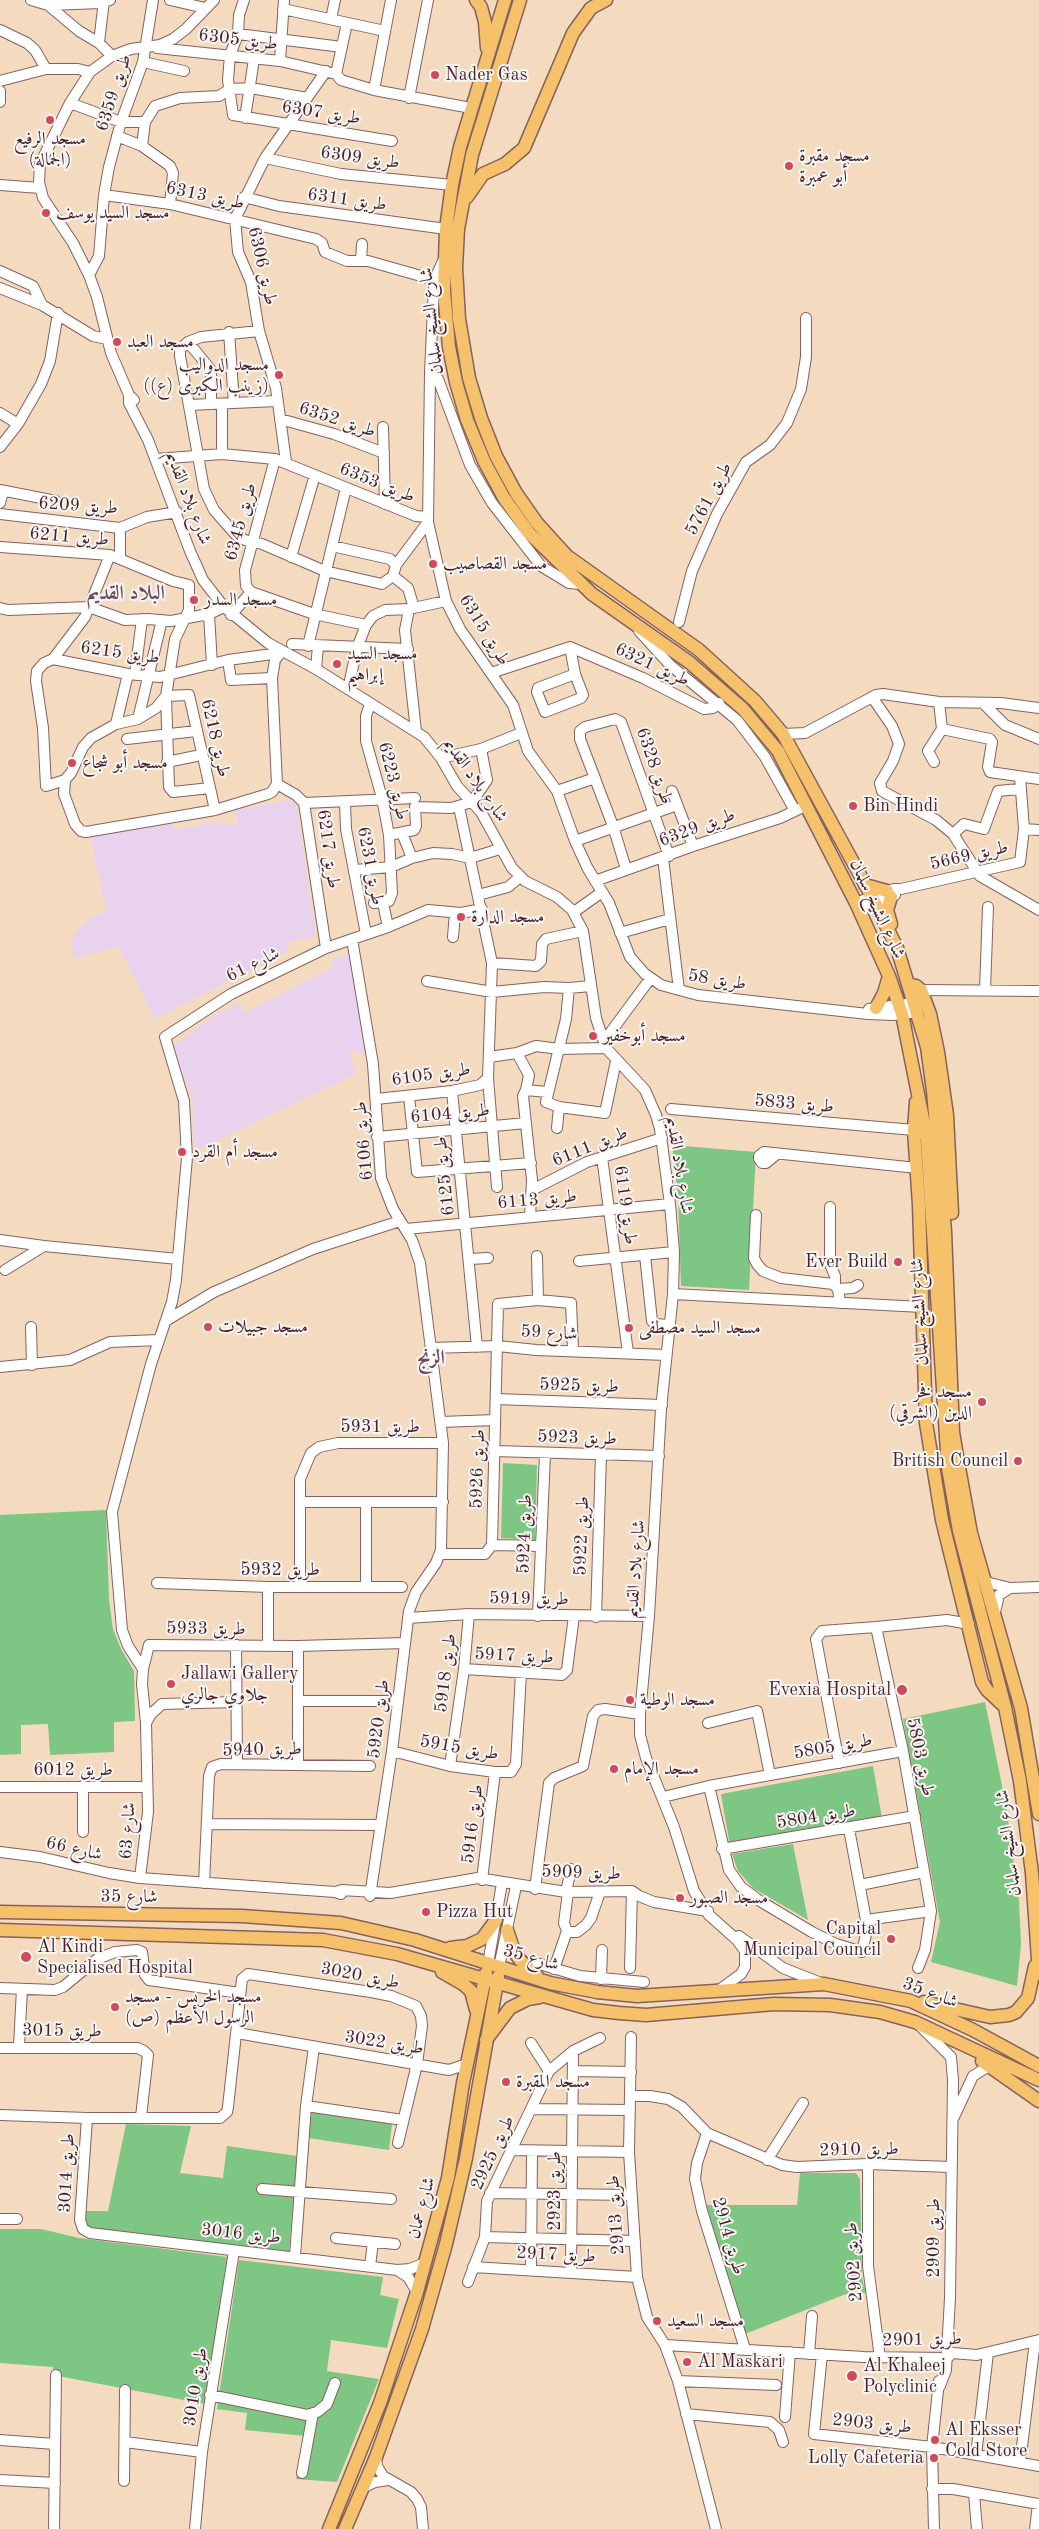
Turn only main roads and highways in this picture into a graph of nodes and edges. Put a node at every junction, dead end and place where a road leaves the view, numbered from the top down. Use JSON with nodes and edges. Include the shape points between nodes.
{"nodes":[{"id":1,"x":476,"y":0,"type":"edge"},
{"id":2,"x":505,"y":0,"type":"edge"},
{"id":3,"x":520,"y":0,"type":"edge"},
{"id":4,"x":606,"y":0,"type":"edge"},
{"id":5,"x":487,"y":55,"type":"junction"},
{"id":6,"x":460,"y":214,"type":"junction"},
{"id":7,"x":865,"y":884,"type":"junction"},
{"id":8,"x":896,"y":948,"type":"junction"},
{"id":9,"x":889,"y":976,"type":"junction"},
{"id":10,"x":909,"y":985,"type":"junction"},
{"id":11,"x":876,"y":1008,"type":"road end"},
{"id":12,"x":917,"y":1088,"type":"junction"},
{"id":13,"x":941,"y":1116,"type":"junction"},
{"id":14,"x":926,"y":1423,"type":"junction"},
{"id":15,"x":943,"y":1424,"type":"junction"},
{"id":16,"x":1005,"y":1707,"type":"junction"},
{"id":17,"x":1039,"y":1808,"type":"edge"},
{"id":18,"x":0,"y":1912,"type":"edge"},
{"id":19,"x":496,"y":1920,"type":"road end"},
{"id":20,"x":0,"y":1930,"type":"edge"},
{"id":21,"x":507,"y":1930,"type":"road end"},
{"id":22,"x":446,"y":1949,"type":"junction"},
{"id":23,"x":1037,"y":1951,"type":"junction"},
{"id":24,"x":429,"y":1963,"type":"junction"},
{"id":25,"x":494,"y":1966,"type":"junction"},
{"id":26,"x":1039,"y":1974,"type":"edge"},
{"id":27,"x":490,"y":1981,"type":"junction"},
{"id":28,"x":550,"y":1984,"type":"junction"},
{"id":29,"x":544,"y":1997,"type":"junction"},
{"id":30,"x":911,"y":2001,"type":"junction"},
{"id":31,"x":476,"y":2020,"type":"junction"},
{"id":32,"x":947,"y":2037,"type":"junction"},
{"id":33,"x":484,"y":2042,"type":"junction"},
{"id":34,"x":1039,"y":2066,"type":"edge"},
{"id":35,"x":1039,"y":2080,"type":"edge"},
{"id":36,"x":1039,"y":2101,"type":"edge"},
{"id":37,"x":329,"y":2529,"type":"edge"},
{"id":38,"x":345,"y":2529,"type":"edge"}],
"edges":[{"from":1,"to":5,"type":"main road","via":[[485,22]]},
{"from":2,"to":5,"type":"main road","name":"شارع الشيخ سلمان"},
{"from":3,"to":6,"type":"main road","name":"شارع الشيخ سلمان","via":[[475,146]]},
{"from":4,"to":6,"type":"main road","via":[[591,8],[573,33],[524,148],[505,164],[477,180]]},
{"from":5,"to":9,"type":"main road","name":"شارع الشيخ سلمان","via":[[452,185],[443,261],[446,318],[456,382],[484,461],[504,498],[530,533],[581,584],[689,662],[743,709],[778,751],[858,907]]},
{"from":6,"to":7,"type":"main road","name":"شارع الشيخ سلمان","via":[[457,276],[463,346],[481,418],[496,456],[516,492],[537,523],[567,556],[685,639],[755,701],[783,734]]},
{"from":7,"to":8,"type":"main road","name":"شارع الشيخ سلمان"},
{"from":7,"to":8,"type":"main road","via":[[889,894],[888,915]]},
{"from":8,"to":10,"type":"main road","name":"شارع الشيخ سلمان"},
{"from":9,"to":11,"type":"main road"},
{"from":9,"to":12,"type":"main road","name":"شارع الشيخ سلمان","via":[[901,1010]]},
{"from":10,"to":13,"type":"main road","name":"شارع الشيخ سلمان","via":[[927,1047]]},
{"from":10,"to":13,"type":"main road","via":[[921,990],[930,1014]]},
{"from":12,"to":14,"type":"main road","via":[[914,1130]]},
{"from":12,"to":15,"type":"main road","name":"شارع الشيخ سلمان","via":[[927,1139]]},
{"from":13,"to":17,"type":"main road","name":"شارع الشيخ سلمان","via":[[959,1365],[952,1386],[958,1462],[971,1533],[1021,1708]]},
{"from":14,"to":15,"type":"main road"},
{"from":14,"to":16,"type":"main road","via":[[942,1520],[982,1682]]},
{"from":15,"to":16,"type":"main road","name":"شارع الشيخ سلمان","via":[[959,1531]]},
{"from":16,"to":23,"type":"main road","name":"شارع الشيخ سلمان","via":[[1032,1873]]},
{"from":18,"to":22,"type":"main road","name":"شارع 35","via":[[310,1920],[375,1930]]},
{"from":19,"to":22,"type":"main road","via":[[482,1939],[467,1946]]},
{"from":20,"to":24,"type":"main road","name":"شارع 35","via":[[323,1940]]},
{"from":21,"to":28,"type":"main road","via":[[514,1951],[525,1968]]},
{"from":22,"to":25,"type":"main road","name":"شارع 35"},
{"from":23,"to":26,"type":"main road","name":"شارع الشيخ سلمان"},
{"from":23,"to":30,"type":"main road","via":[[1033,1987],[1028,1998],[1009,2015],[990,2017],[936,2003]]},
{"from":24,"to":27,"type":"main road","name":"شارع 35"},
{"from":24,"to":31,"type":"main road","via":[[471,1991]]},
{"from":25,"to":27,"type":"main road","name":"شارع عمان"},
{"from":25,"to":28,"type":"main road","name":"شارع 35"},
{"from":27,"to":29,"type":"main road","name":"شارع 35"},
{"from":27,"to":31,"type":"main road","name":"شارع عمان"},
{"from":27,"to":33,"type":"main road","name":"شارع عمان"},
{"from":28,"to":30,"type":"main road","name":"شارع 35","via":[[637,1996],[824,1984]]},
{"from":29,"to":32,"type":"main road","name":"شارع 35","via":[[593,2010],[646,2014],[774,2004],[830,2005],[880,2012],[915,2022]]},
{"from":29,"to":33,"type":"main road","via":[[510,2008]]},
{"from":30,"to":34,"type":"main road","name":"شارع 35"},
{"from":31,"to":37,"type":"main road","name":"شارع عمان","via":[[448,2178],[417,2292],[380,2404]]},
{"from":32,"to":35,"type":"main road","name":"شارع 35"},
{"from":32,"to":36,"type":"main road"},
{"from":33,"to":38,"type":"main road","name":"شارع عمان","via":[[466,2158],[422,2329],[376,2457]]}]}
